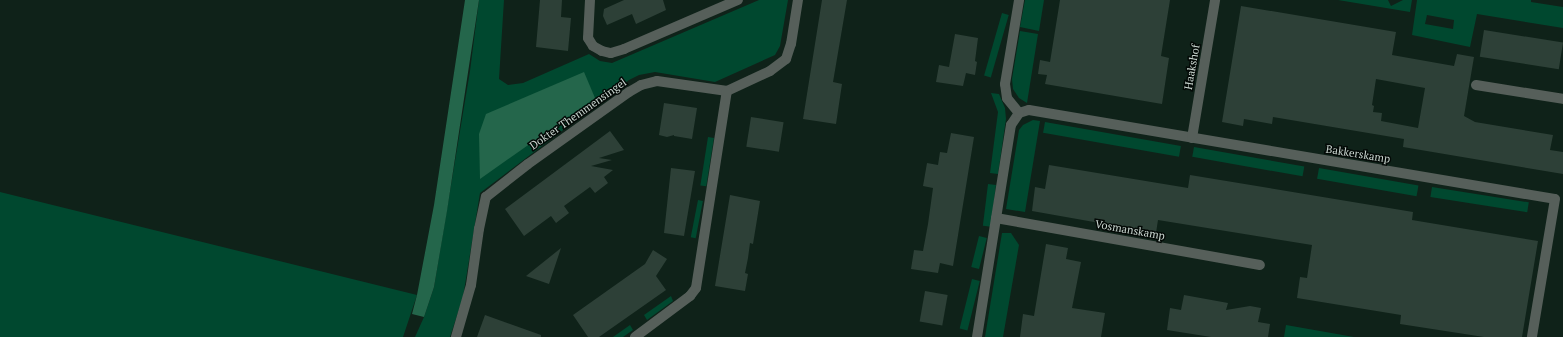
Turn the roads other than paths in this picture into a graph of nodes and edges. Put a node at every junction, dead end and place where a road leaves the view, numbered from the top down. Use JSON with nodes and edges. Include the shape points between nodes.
{"nodes":[{"id":1,"x":590,"y":0,"type":"edge"},
{"id":2,"x":738,"y":0,"type":"edge"},
{"id":3,"x":798,"y":0,"type":"edge"},
{"id":4,"x":1019,"y":0,"type":"edge"},
{"id":5,"x":1215,"y":0,"type":"edge"},
{"id":6,"x":1476,"y":85,"type":"dead end"},
{"id":7,"x":728,"y":91,"type":"junction"},
{"id":8,"x":1563,"y":99,"type":"edge"},
{"id":9,"x":1019,"y":113,"type":"junction"},
{"id":10,"x":1192,"y":138,"type":"junction"},
{"id":11,"x":996,"y":218,"type":"junction"},
{"id":12,"x":1260,"y":265,"type":"dead end"},
{"id":13,"x":456,"y":337,"type":"edge"},
{"id":14,"x":635,"y":337,"type":"edge"},
{"id":15,"x":977,"y":337,"type":"edge"},
{"id":16,"x":1532,"y":337,"type":"edge"}],
"edges":[{"from":1,"to":2,"type":"street","via":[[588,38],[593,46],[611,53],[624,50]]},
{"from":3,"to":7,"type":"street","via":[[792,44],[786,59],[770,71]]},
{"from":4,"to":9,"type":"street","via":[[1005,84],[1007,98]]},
{"from":5,"to":10,"type":"street","name":"Haakshof"},
{"from":6,"to":8,"type":"street"},
{"from":7,"to":13,"type":"street","name":"Dokter Themmensingel","via":[[657,81],[641,85],[622,96],[486,197],[472,286]]},
{"from":7,"to":14,"type":"street","via":[[696,288],[690,296]]},
{"from":9,"to":10,"type":"street","name":"Bakkerskamp","via":[[1029,110]]},
{"from":9,"to":11,"type":"street","via":[[1011,125]]},
{"from":10,"to":16,"type":"street","name":"Bakkerskamp","via":[[1555,199]]},
{"from":11,"to":12,"type":"street","name":"Vosmanskamp"},
{"from":11,"to":15,"type":"street"}]}
